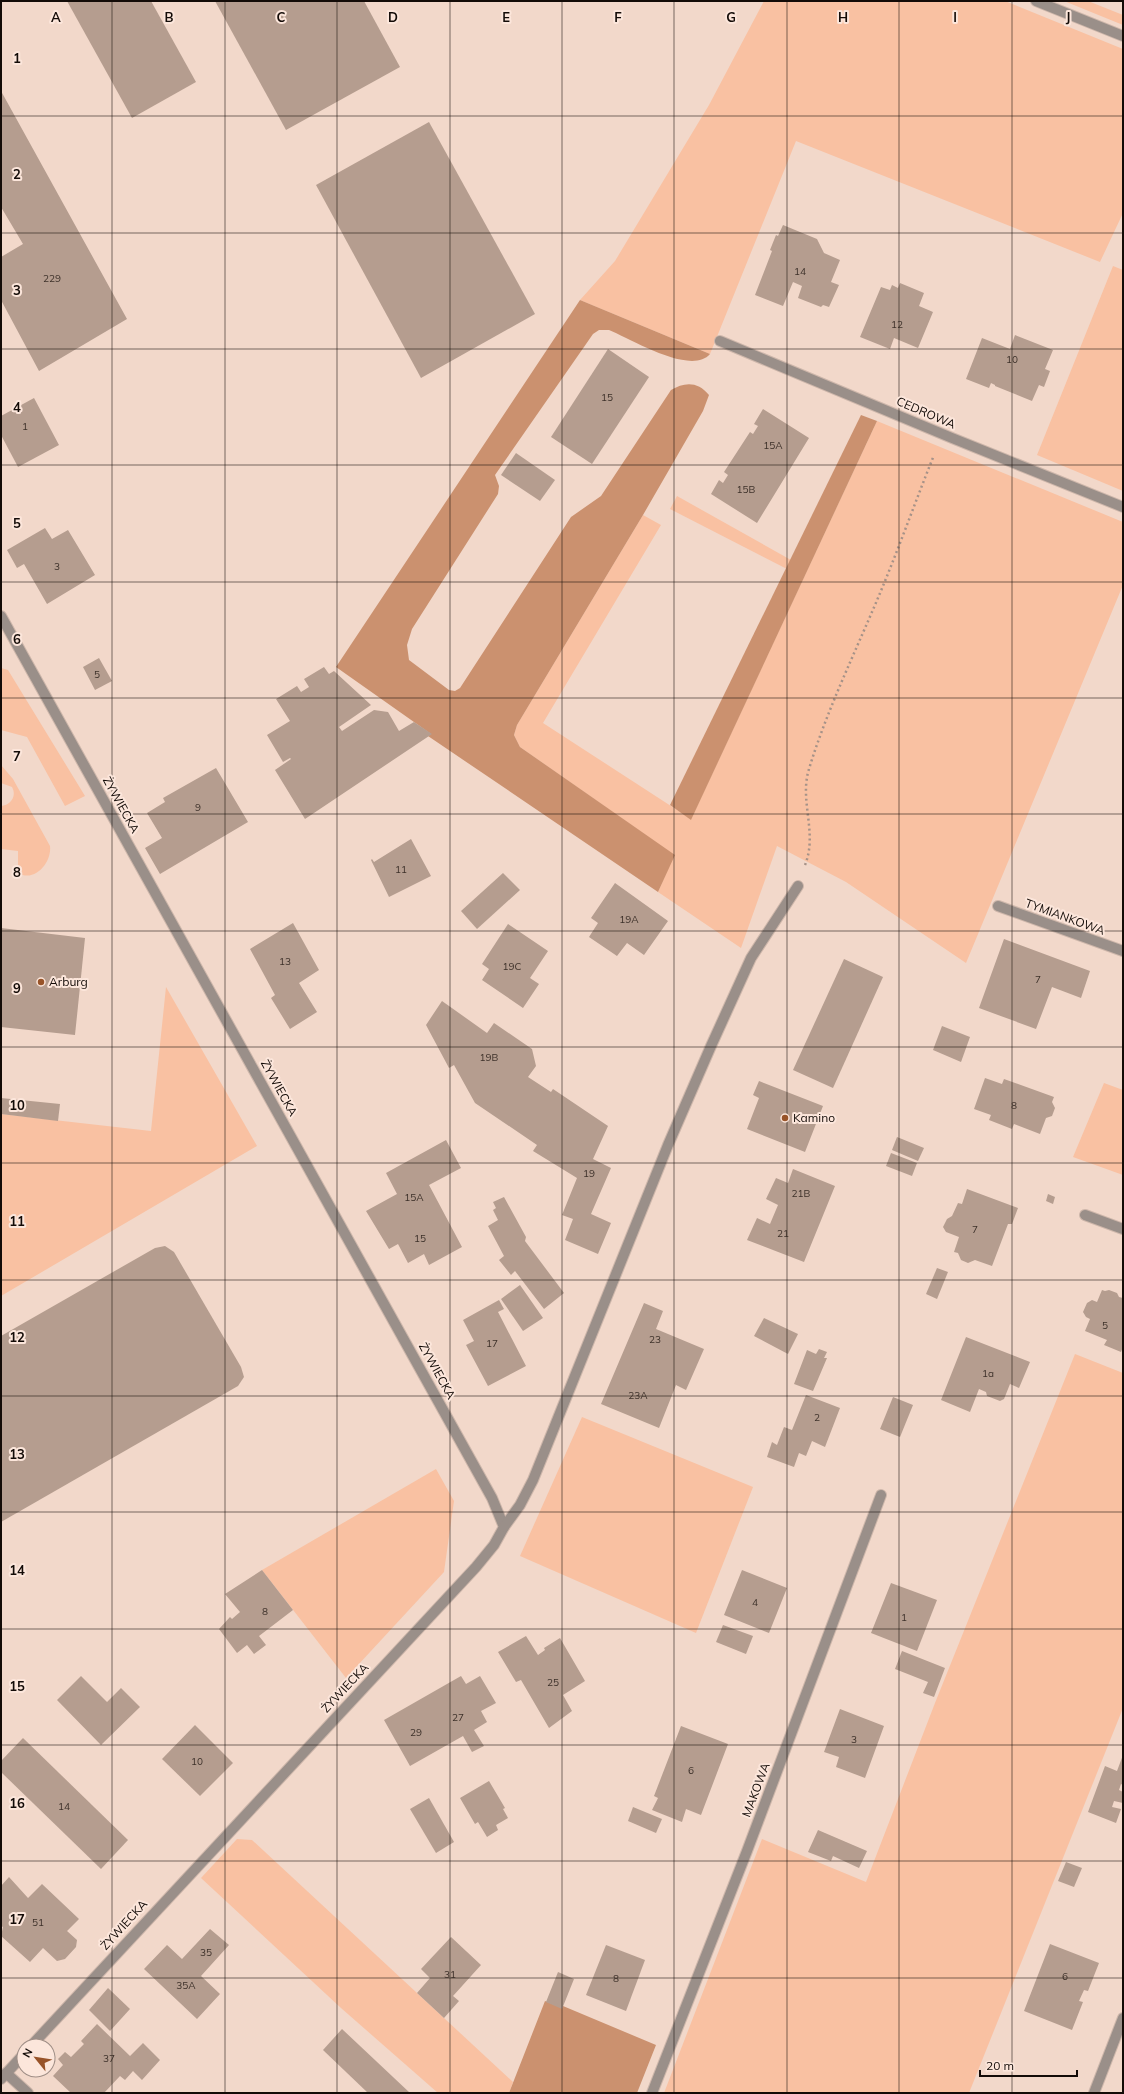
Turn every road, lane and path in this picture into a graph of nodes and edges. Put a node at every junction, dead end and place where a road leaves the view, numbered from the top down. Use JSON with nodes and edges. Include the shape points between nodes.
{"nodes":[{"id":1,"x":1036,"y":1,"type":"edge"},
{"id":2,"x":1123,"y":36,"type":"edge"},
{"id":3,"x":720,"y":341,"type":"dead end"},
{"id":4,"x":942,"y":434,"type":"junction"},
{"id":5,"x":1123,"y":507,"type":"edge"},
{"id":6,"x":1,"y":616,"type":"edge"},
{"id":7,"x":6,"y":635,"type":"edge"},
{"id":8,"x":798,"y":886,"type":"joint"},
{"id":9,"x":998,"y":906,"type":"dead end"},
{"id":10,"x":1123,"y":952,"type":"edge"},
{"id":11,"x":1085,"y":1215,"type":"dead end"},
{"id":12,"x":1123,"y":1229,"type":"edge"},
{"id":13,"x":881,"y":1495,"type":"dead end"},
{"id":14,"x":504,"y":1527,"type":"junction"},
{"id":15,"x":1123,"y":2018,"type":"edge"},
{"id":16,"x":38,"y":2038,"type":"edge"},
{"id":17,"x":16,"y":2063,"type":"edge"},
{"id":18,"x":4,"y":2076,"type":"edge"},
{"id":19,"x":28,"y":2093,"type":"edge"},
{"id":20,"x":652,"y":2093,"type":"edge"},
{"id":21,"x":1094,"y":2093,"type":"edge"}],
"edges":[{"from":1,"to":2,"type":"street"},
{"from":3,"to":4,"type":"street","name":"CEDROWA"},
{"from":4,"to":5,"type":"street","name":"CEDROWA"},
{"from":4,"to":8,"type":"path","via":[[809,769],[806,786],[810,852]]},
{"from":6,"to":7,"type":"street","name":"ŻYWIECKA"},
{"from":7,"to":14,"type":"street","name":"ŻYWIECKA","via":[[492,1498]]},
{"from":8,"to":14,"type":"street","via":[[751,958],[668,1145],[533,1480],[520,1505]]},
{"from":9,"to":10,"type":"street","name":"TYMIANKOWA"},
{"from":11,"to":12,"type":"street"},
{"from":13,"to":20,"type":"street","name":"MAKOWA"},
{"from":14,"to":16,"type":"street","name":"ŻYWIECKA","via":[[476,1567]]},
{"from":15,"to":21,"type":"street"},
{"from":17,"to":18,"type":"street"},
{"from":18,"to":19,"type":"street"}]}
